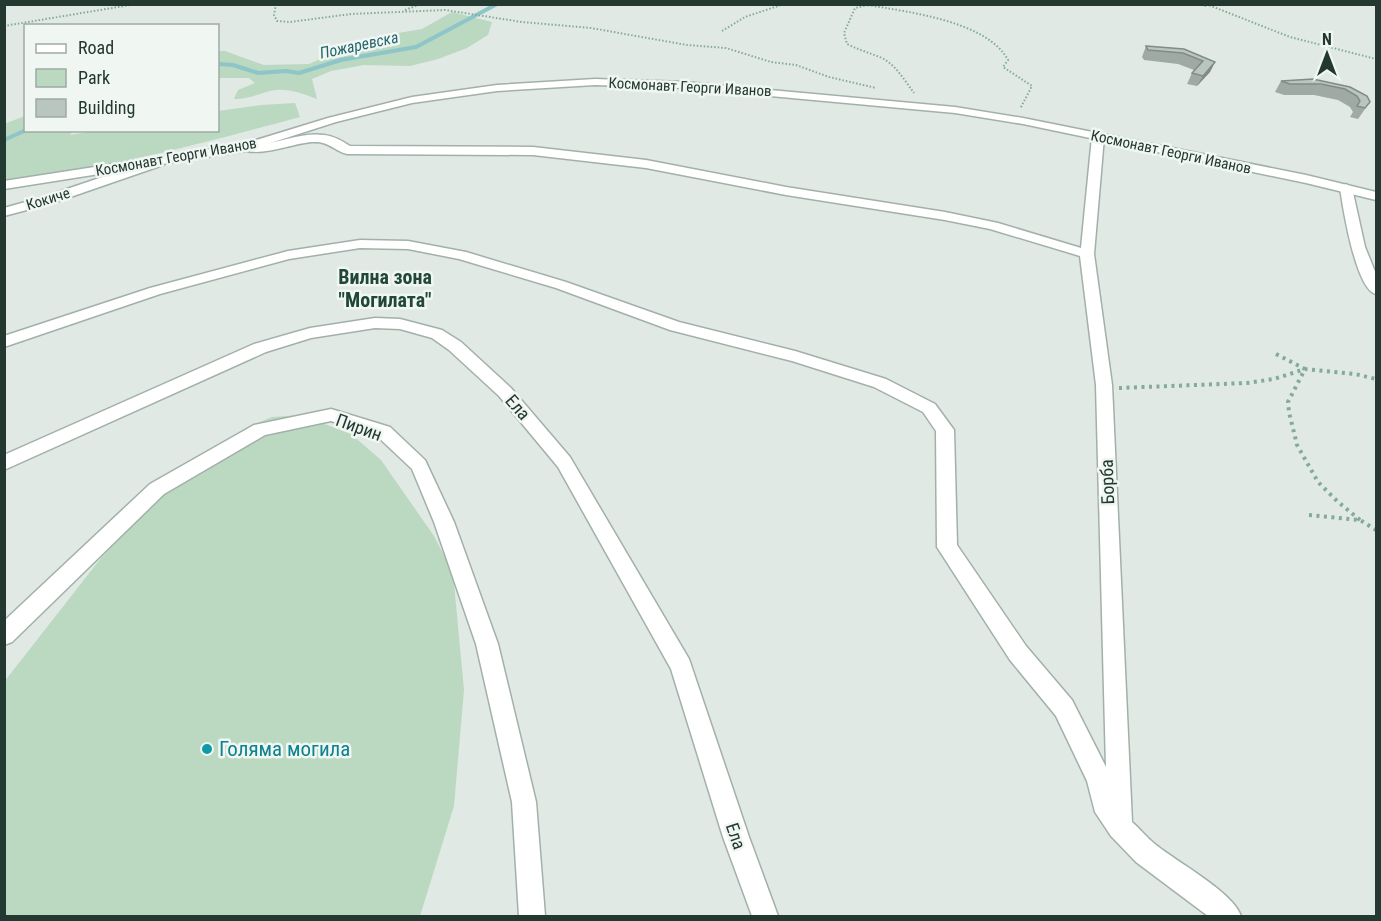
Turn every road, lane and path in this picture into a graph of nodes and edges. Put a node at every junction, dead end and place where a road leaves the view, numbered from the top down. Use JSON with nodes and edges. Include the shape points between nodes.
{"nodes":[{"id":1,"x":136,"y":4,"type":"edge"},
{"id":2,"x":276,"y":4,"type":"edge"},
{"id":3,"x":421,"y":4,"type":"edge"},
{"id":4,"x":784,"y":4,"type":"edge"},
{"id":5,"x":1154,"y":4,"type":"edge"},
{"id":6,"x":1198,"y":4,"type":"edge"},
{"id":7,"x":867,"y":5,"type":"edge"},
{"id":8,"x":1141,"y":5,"type":"edge"},
{"id":9,"x":1206,"y":5,"type":"edge"},
{"id":10,"x":398,"y":12,"type":"junction"},
{"id":11,"x":4,"y":26,"type":"edge"},
{"id":12,"x":722,"y":31,"type":"dead end"},
{"id":13,"x":1377,"y":59,"type":"edge"},
{"id":14,"x":882,"y":89,"type":"dead end"},
{"id":15,"x":906,"y":94,"type":"dead end"},
{"id":16,"x":1012,"y":105,"type":"dead end"},
{"id":17,"x":1020,"y":108,"type":"junction"},
{"id":18,"x":1023,"y":121,"type":"junction"},
{"id":19,"x":1098,"y":137,"type":"junction"},
{"id":20,"x":245,"y":147,"type":"junction"},
{"id":21,"x":159,"y":162,"type":"junction"},
{"id":22,"x":4,"y":185,"type":"edge"},
{"id":23,"x":1346,"y":188,"type":"junction"},
{"id":24,"x":1377,"y":196,"type":"edge"},
{"id":25,"x":4,"y":212,"type":"edge"},
{"id":26,"x":1087,"y":254,"type":"junction"},
{"id":27,"x":1377,"y":290,"type":"edge"},
{"id":28,"x":4,"y":342,"type":"edge"},
{"id":29,"x":1276,"y":354,"type":"dead end"},
{"id":30,"x":1305,"y":369,"type":"junction"},
{"id":31,"x":1377,"y":379,"type":"edge"},
{"id":32,"x":1104,"y":385,"type":"junction"},
{"id":33,"x":4,"y":463,"type":"edge"},
{"id":34,"x":1309,"y":515,"type":"dead end"},
{"id":35,"x":1360,"y":520,"type":"junction"},
{"id":36,"x":1377,"y":530,"type":"edge"},
{"id":37,"x":4,"y":635,"type":"edge"},
{"id":38,"x":1120,"y":827,"type":"junction"},
{"id":39,"x":532,"y":916,"type":"edge"},
{"id":40,"x":765,"y":916,"type":"edge"},
{"id":41,"x":1228,"y":916,"type":"edge"}],
"edges":[{"from":1,"to":11,"type":"path"},
{"from":2,"to":10,"type":"path","via":[[277,21]]},
{"from":3,"to":10,"type":"path"},
{"from":4,"to":12,"type":"path","via":[[745,17]]},
{"from":5,"to":8,"type":"path"},
{"from":6,"to":9,"type":"path"},
{"from":7,"to":15,"type":"path","via":[[855,8],[844,33],[847,44],[884,59],[897,70],[917,96]]},
{"from":7,"to":17,"type":"path","via":[[919,15],[990,40],[1008,60],[1003,67],[1032,86]]},
{"from":9,"to":13,"type":"path","via":[[1290,37]]},
{"from":10,"to":14,"type":"path","via":[[445,10],[726,48]]},
{"from":16,"to":17,"type":"path"},
{"from":17,"to":18,"type":"path"},
{"from":18,"to":19,"type":"street","name":"Космонавт Георги Иванов"},
{"from":18,"to":20,"type":"street","name":"Космонавт Георги Иванов","via":[[841,98],[595,82],[497,88],[412,100]]},
{"from":19,"to":23,"type":"street","name":"Космонавт Георги Иванов"},
{"from":19,"to":26,"type":"street","name":"Борба"},
{"from":20,"to":21,"type":"street","name":"Космонавт Георги Иванов"},
{"from":20,"to":26,"type":"street","via":[[257,149],[328,137],[347,150],[533,151],[646,164],[945,216]]},
{"from":21,"to":22,"type":"street","name":"Космонавт Георги Иванов"},
{"from":21,"to":25,"type":"street","name":"Кокиче"},
{"from":23,"to":24,"type":"street","name":"Космонавт Георги Иванов"},
{"from":23,"to":27,"type":"street","via":[[1358,247]]},
{"from":26,"to":32,"type":"street","name":"Борба"},
{"from":28,"to":38,"type":"street","via":[[155,291],[288,255],[360,244],[408,245],[461,255],[561,285],[675,326],[880,383],[929,408],[945,430],[947,547],[1018,653],[1064,708],[1099,779],[1104,802]]},
{"from":29,"to":30,"type":"path"},
{"from":30,"to":31,"type":"path"},
{"from":30,"to":32,"type":"path","via":[[1247,383],[1129,389]]},
{"from":30,"to":35,"type":"path","via":[[1288,406],[1296,442],[1313,479]]},
{"from":32,"to":38,"type":"street","name":"Борба"},
{"from":33,"to":40,"type":"street","name":"Ела","via":[[260,348],[320,331],[375,323],[400,324],[437,334],[504,392],[564,462],[681,666]]},
{"from":34,"to":35,"type":"path"},
{"from":35,"to":36,"type":"path"},
{"from":37,"to":39,"type":"street","name":"Пирин","via":[[157,489],[260,430],[331,415],[384,432],[419,465],[444,522],[487,644],[524,802]]},
{"from":38,"to":41,"type":"street","via":[[1144,853]]}]}
